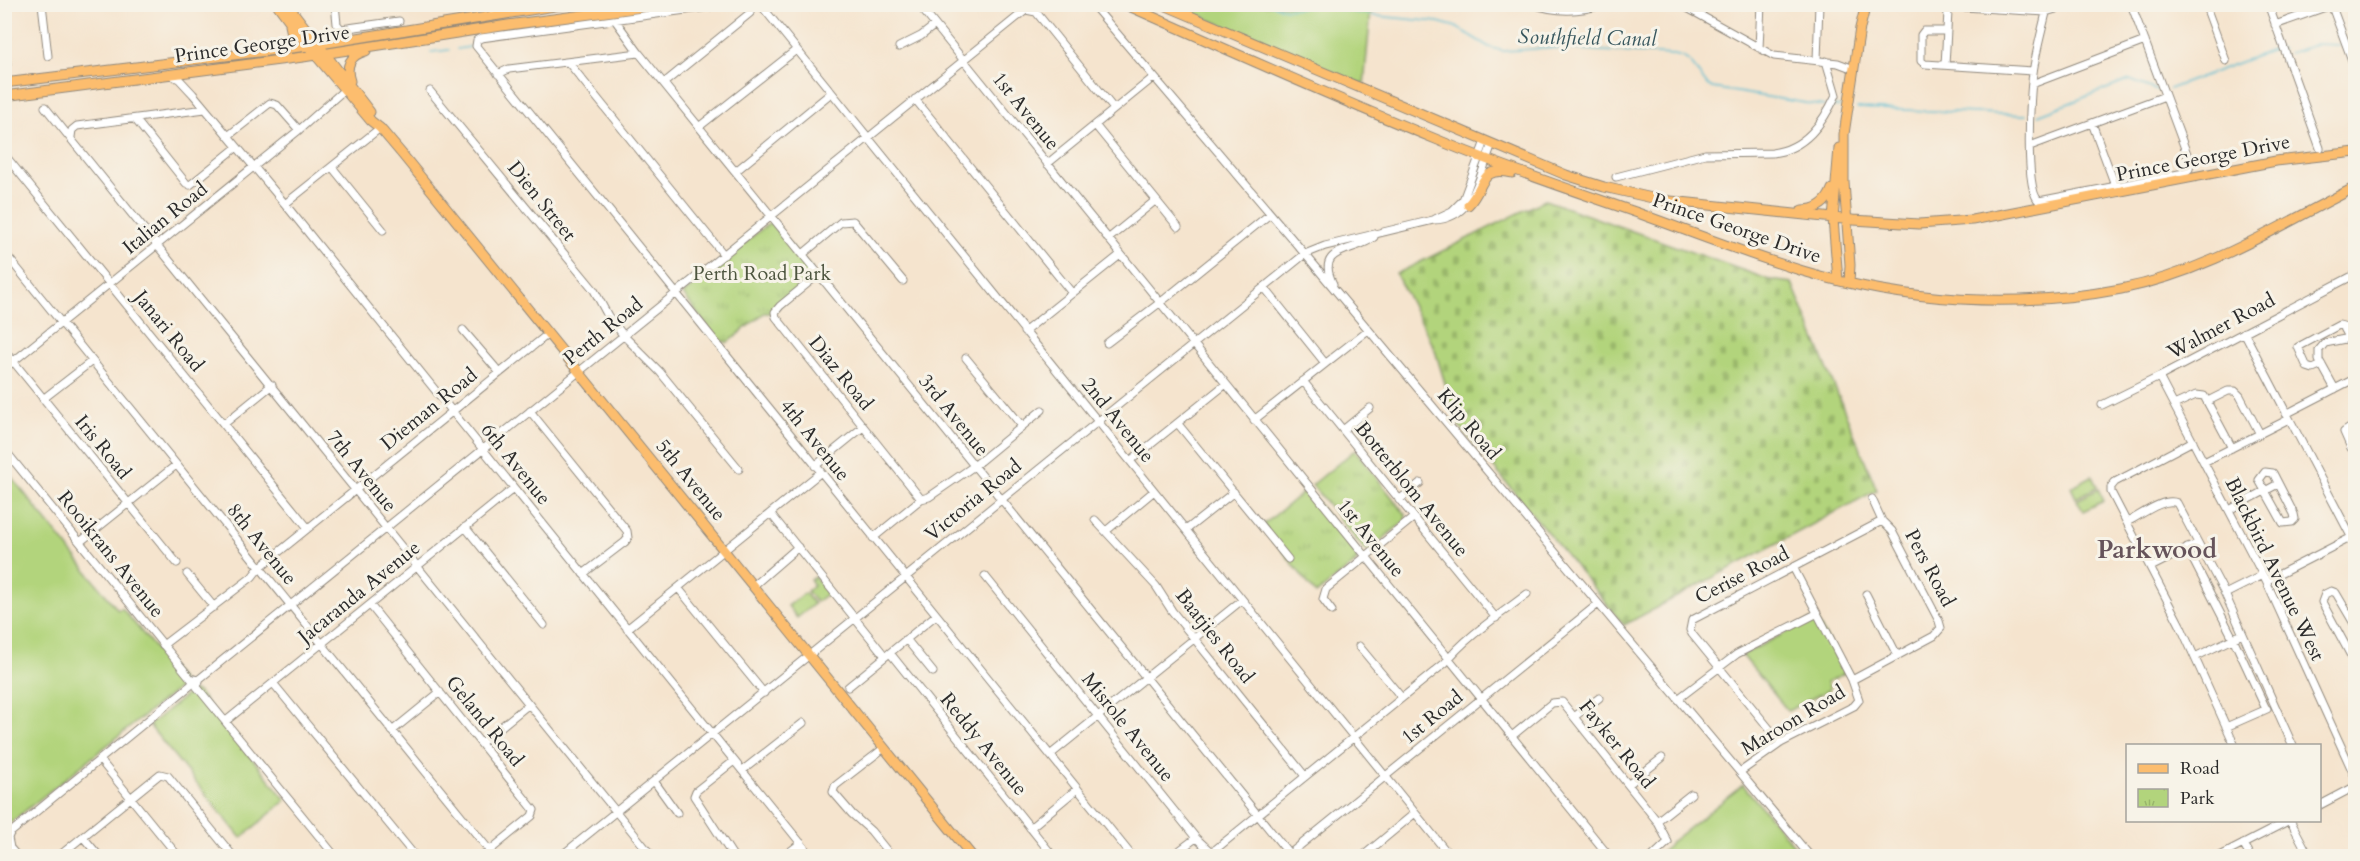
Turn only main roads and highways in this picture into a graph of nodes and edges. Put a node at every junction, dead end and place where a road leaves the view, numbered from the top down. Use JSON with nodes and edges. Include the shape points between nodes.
{"nodes":[{"id":1,"x":277,"y":4,"type":"edge"},
{"id":2,"x":287,"y":4,"type":"edge"},
{"id":3,"x":567,"y":4,"type":"edge"},
{"id":4,"x":666,"y":4,"type":"edge"},
{"id":5,"x":1124,"y":4,"type":"edge"},
{"id":6,"x":1162,"y":4,"type":"edge"},
{"id":7,"x":1866,"y":4,"type":"edge"},
{"id":8,"x":1873,"y":4,"type":"edge"},
{"id":9,"x":1863,"y":17,"type":"junction"},
{"id":10,"x":290,"y":22,"type":"junction"},
{"id":11,"x":391,"y":43,"type":"junction"},
{"id":12,"x":319,"y":44,"type":"junction"},
{"id":13,"x":308,"y":46,"type":"junction"},
{"id":14,"x":327,"y":54,"type":"junction"},
{"id":15,"x":316,"y":56,"type":"junction"},
{"id":16,"x":218,"y":58,"type":"junction"},
{"id":17,"x":4,"y":83,"type":"edge"},
{"id":18,"x":347,"y":87,"type":"junction"},
{"id":19,"x":4,"y":96,"type":"edge"},
{"id":20,"x":1844,"y":134,"type":"junction"},
{"id":21,"x":2355,"y":152,"type":"edge"},
{"id":22,"x":1532,"y":176,"type":"junction"},
{"id":23,"x":1835,"y":180,"type":"junction"},
{"id":24,"x":2355,"y":187,"type":"edge"},
{"id":25,"x":1468,"y":205,"type":"road end"},
{"id":26,"x":1788,"y":213,"type":"junction"},
{"id":27,"x":1833,"y":219,"type":"junction"},
{"id":28,"x":1845,"y":220,"type":"junction"},
{"id":29,"x":1838,"y":280,"type":"junction"},
{"id":30,"x":1849,"y":282,"type":"junction"},
{"id":31,"x":972,"y":856,"type":"edge"}],
"edges":[{"from":1,"to":10,"type":"main road","name":"5th Avenue"},
{"from":2,"to":12,"type":"main road","name":"5th Avenue"},
{"from":3,"to":12,"type":"main road","name":"Prince George Drive"},
{"from":4,"to":11,"type":"main road","name":"Prince George Drive"},
{"from":5,"to":22,"type":"main road","name":"Prince George Drive","via":[[1428,136]]},
{"from":6,"to":26,"type":"main road","name":"Prince George Drive","via":[[1566,175],[1661,200]]},
{"from":7,"to":9,"type":"main road"},
{"from":8,"to":9,"type":"main road"},
{"from":9,"to":20,"type":"main road"},
{"from":10,"to":13,"type":"main road","name":"5th Avenue"},
{"from":10,"to":16,"type":"main road","via":[[291,36],[283,45]]},
{"from":11,"to":14,"type":"main road","name":"Prince George Drive"},
{"from":11,"to":18,"type":"main road","via":[[354,57]]},
{"from":12,"to":13,"type":"main road","name":"Prince George Drive"},
{"from":12,"to":14,"type":"main road","name":"5th Avenue"},
{"from":13,"to":15,"type":"main road","name":"5th Avenue"},
{"from":13,"to":16,"type":"main road","name":"Prince George Drive"},
{"from":14,"to":15,"type":"main road","name":"Prince George Drive"},
{"from":14,"to":18,"type":"main road","name":"5th Avenue"},
{"from":15,"to":18,"type":"main road","name":"5th Avenue"},
{"from":15,"to":19,"type":"main road","name":"Prince George Drive"},
{"from":16,"to":17,"type":"main road","name":"Prince George Drive"},
{"from":18,"to":31,"type":"main road","name":"5th Avenue"},
{"from":20,"to":23,"type":"main road"},
{"from":20,"to":28,"type":"main road"},
{"from":21,"to":28,"type":"main road","name":"Prince George Drive","via":[[2276,160],[1972,220],[1919,224]]},
{"from":22,"to":25,"type":"main road","via":[[1506,171],[1490,174]]},
{"from":22,"to":29,"type":"main road","name":"Prince George Drive","via":[[1769,261]]},
{"from":23,"to":26,"type":"main road","via":[[1822,204]]},
{"from":23,"to":27,"type":"main road"},
{"from":24,"to":30,"type":"main road","name":"Prince George Drive","via":[[2214,260],[2125,288],[2045,300],[1989,301],[1902,293]]},
{"from":26,"to":27,"type":"main road","name":"Prince George Drive"},
{"from":27,"to":28,"type":"main road","name":"Prince George Drive"},
{"from":27,"to":29,"type":"main road"},
{"from":28,"to":30,"type":"main road"},
{"from":29,"to":30,"type":"main road","name":"Prince George Drive"}]}
